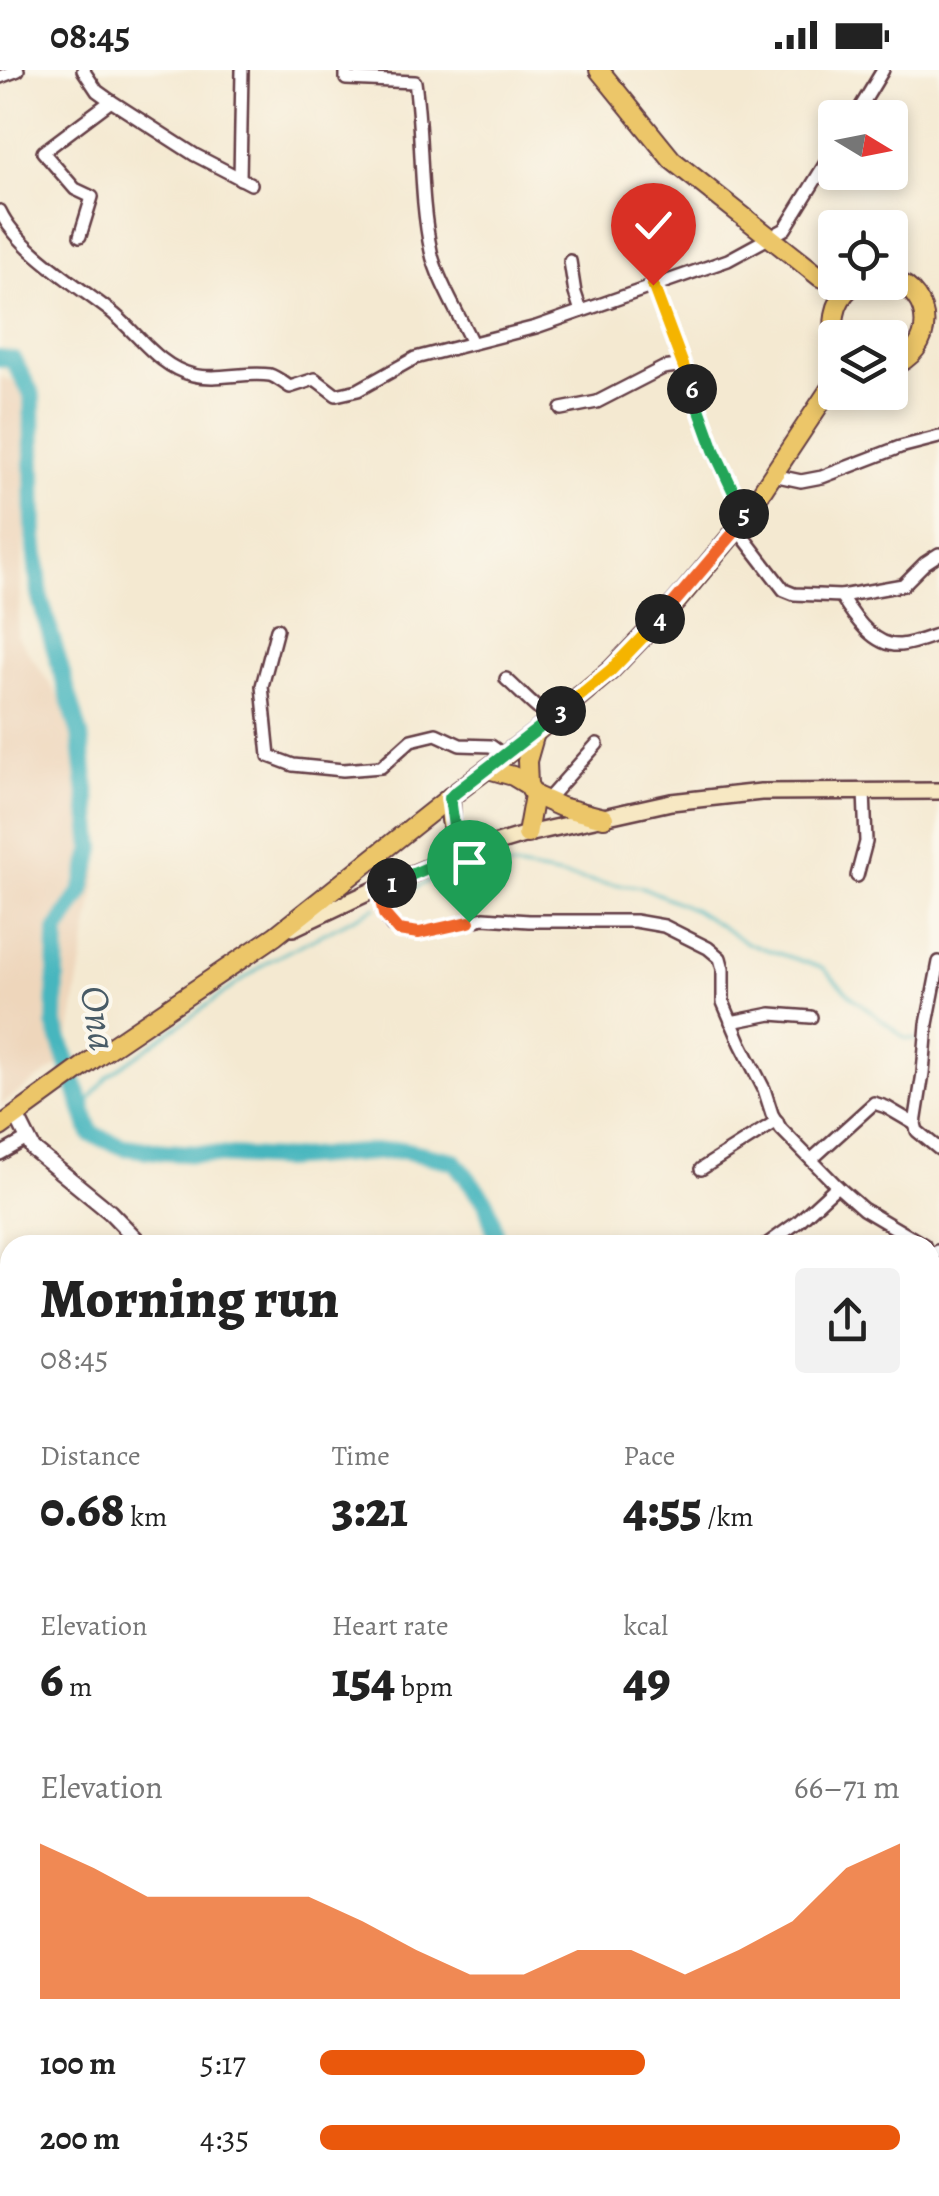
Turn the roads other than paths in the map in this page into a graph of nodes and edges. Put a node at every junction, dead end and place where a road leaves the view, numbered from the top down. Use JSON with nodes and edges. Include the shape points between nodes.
{"nodes":[{"id":1,"x":18,"y":70,"type":"edge"},
{"id":2,"x":84,"y":70,"type":"edge"},
{"id":3,"x":242,"y":70,"type":"edge"},
{"id":4,"x":346,"y":70,"type":"edge"},
{"id":5,"x":599,"y":70,"type":"edge"},
{"id":6,"x":883,"y":70,"type":"edge"},
{"id":7,"x":0,"y":77,"type":"edge"},
{"id":8,"x":865,"y":100,"type":"edge"},
{"id":9,"x":111,"y":101,"type":"junction"},
{"id":10,"x":818,"y":176,"type":"edge"},
{"id":11,"x":0,"y":210,"type":"edge"},
{"id":12,"x":80,"y":236,"type":"dead end"},
{"id":13,"x":771,"y":238,"type":"junction"},
{"id":14,"x":570,"y":261,"type":"dead end"},
{"id":15,"x":818,"y":268,"type":"edge"},
{"id":16,"x":653,"y":285,"type":"junction"},
{"id":17,"x":908,"y":288,"type":"edge"},
{"id":18,"x":837,"y":300,"type":"edge"},
{"id":19,"x":837,"y":300,"type":"edge"},
{"id":20,"x":836,"y":306,"type":"junction"},
{"id":21,"x":580,"y":311,"type":"junction"},
{"id":22,"x":932,"y":318,"type":"edge"},
{"id":23,"x":834,"y":320,"type":"edge"},
{"id":24,"x":939,"y":337,"type":"edge"},
{"id":25,"x":472,"y":343,"type":"junction"},
{"id":26,"x":918,"y":346,"type":"junction"},
{"id":27,"x":908,"y":358,"type":"edge"},
{"id":28,"x":684,"y":366,"type":"junction"},
{"id":29,"x":818,"y":404,"type":"edge"},
{"id":30,"x":560,"y":408,"type":"dead end"},
{"id":31,"x":939,"y":437,"type":"edge"},
{"id":32,"x":773,"y":475,"type":"junction"},
{"id":33,"x":741,"y":523,"type":"junction"},
{"id":34,"x":939,"y":554,"type":"edge"},
{"id":35,"x":841,"y":596,"type":"junction"},
{"id":36,"x":276,"y":629,"type":"dead end"},
{"id":37,"x":938,"y":638,"type":"edge"},
{"id":38,"x":506,"y":678,"type":"dead end"},
{"id":39,"x":552,"y":719,"type":"junction"},
{"id":40,"x":535,"y":733,"type":"junction"},
{"id":41,"x":598,"y":744,"type":"dead end"},
{"id":42,"x":505,"y":756,"type":"junction"},
{"id":43,"x":488,"y":769,"type":"junction"},
{"id":44,"x":938,"y":786,"type":"edge"},
{"id":45,"x":864,"y":791,"type":"junction"},
{"id":46,"x":536,"y":793,"type":"junction"},
{"id":47,"x":450,"y":798,"type":"junction"},
{"id":48,"x":604,"y":818,"type":"junction"},
{"id":49,"x":527,"y":834,"type":"junction"},
{"id":50,"x":458,"y":855,"type":"junction"},
{"id":51,"x":857,"y":876,"type":"dead end"},
{"id":52,"x":379,"y":894,"type":"junction"},
{"id":53,"x":275,"y":936,"type":"junction"},
{"id":54,"x":939,"y":962,"type":"edge"},
{"id":55,"x":811,"y":1017,"type":"dead end"},
{"id":56,"x":731,"y":1022,"type":"junction"},
{"id":57,"x":16,"y":1115,"type":"junction"},
{"id":58,"x":776,"y":1121,"type":"junction"},
{"id":59,"x":915,"y":1124,"type":"junction"},
{"id":60,"x":0,"y":1126,"type":"edge"},
{"id":61,"x":27,"y":1139,"type":"junction"},
{"id":62,"x":939,"y":1149,"type":"edge"},
{"id":63,"x":0,"y":1154,"type":"edge"},
{"id":64,"x":812,"y":1159,"type":"junction"},
{"id":65,"x":701,"y":1170,"type":"dead end"},
{"id":66,"x":836,"y":1186,"type":"junction"},
{"id":67,"x":132,"y":1235,"type":"edge"},
{"id":68,"x":780,"y":1235,"type":"edge"},
{"id":69,"x":897,"y":1235,"type":"edge"}],
"edges":[{"from":1,"to":7,"type":"street"},
{"from":2,"to":9,"type":"street"},
{"from":3,"to":9,"type":"street","via":[[245,181]]},
{"from":4,"to":25,"type":"street","via":[[346,80],[415,82],[430,249]]},
{"from":5,"to":13,"type":"main road","via":[[672,160]]},
{"from":6,"to":8,"type":"street"},
{"from":9,"to":12,"type":"street","via":[[43,152],[75,190],[92,196]]},
{"from":10,"to":13,"type":"street","via":[[785,229]]},
{"from":11,"to":25,"type":"street","via":[[26,244],[160,360],[193,375],[274,376],[290,386],[314,379],[342,395],[414,358]]},
{"from":13,"to":15,"type":"main road"},
{"from":13,"to":16,"type":"street"},
{"from":14,"to":21,"type":"street"},
{"from":16,"to":21,"type":"street"},
{"from":16,"to":28,"type":"street"},
{"from":17,"to":22,"type":"main road"},
{"from":18,"to":20,"type":"main road"},
{"from":19,"to":20,"type":"main road"},
{"from":20,"to":23,"type":"main road"},
{"from":21,"to":25,"type":"street"},
{"from":22,"to":26,"type":"main road"},
{"from":24,"to":26,"type":"main road"},
{"from":26,"to":27,"type":"main road"},
{"from":28,"to":30,"type":"street","via":[[663,368],[597,402]]},
{"from":28,"to":33,"type":"street"},
{"from":29,"to":32,"type":"main road"},
{"from":31,"to":32,"type":"street","via":[[822,477]]},
{"from":32,"to":33,"type":"main road"},
{"from":33,"to":35,"type":"street","via":[[784,590]]},
{"from":33,"to":39,"type":"main road","via":[[611,670]]},
{"from":34,"to":35,"type":"street","via":[[903,585]]},
{"from":35,"to":37,"type":"street","via":[[866,630],[888,645]]},
{"from":36,"to":42,"type":"street","via":[[262,686],[269,756],[343,770],[381,767],[412,740],[436,734]]},
{"from":38,"to":39,"type":"street"},
{"from":39,"to":40,"type":"main road"},
{"from":40,"to":42,"type":"main road"},
{"from":40,"to":46,"type":"main road","via":[[527,760]]},
{"from":41,"to":46,"type":"street"},
{"from":42,"to":43,"type":"main road"},
{"from":43,"to":46,"type":"main road","via":[[514,776]]},
{"from":43,"to":47,"type":"main road"},
{"from":44,"to":45,"type":"main road"},
{"from":45,"to":48,"type":"main road","via":[[761,792]]},
{"from":45,"to":51,"type":"street","via":[[866,842]]},
{"from":46,"to":48,"type":"main road"},
{"from":46,"to":49,"type":"main road"},
{"from":47,"to":50,"type":"main road"},
{"from":47,"to":53,"type":"main road"},
{"from":48,"to":49,"type":"main road"},
{"from":49,"to":50,"type":"main road"},
{"from":50,"to":52,"type":"main road"},
{"from":52,"to":53,"type":"main road"},
{"from":52,"to":56,"type":"street","via":[[398,930],[419,933],[484,918],[664,926],[720,958]]},
{"from":53,"to":57,"type":"main road"},
{"from":54,"to":59,"type":"street"},
{"from":55,"to":56,"type":"street","via":[[771,1014]]},
{"from":56,"to":58,"type":"street"},
{"from":57,"to":60,"type":"main road"},
{"from":57,"to":61,"type":"street"},
{"from":58,"to":64,"type":"street"},
{"from":58,"to":65,"type":"street"},
{"from":59,"to":62,"type":"street"},
{"from":59,"to":64,"type":"street","via":[[874,1103]]},
{"from":61,"to":63,"type":"street"},
{"from":61,"to":67,"type":"street"},
{"from":64,"to":66,"type":"street"},
{"from":66,"to":68,"type":"street"},
{"from":66,"to":69,"type":"street"}]}
